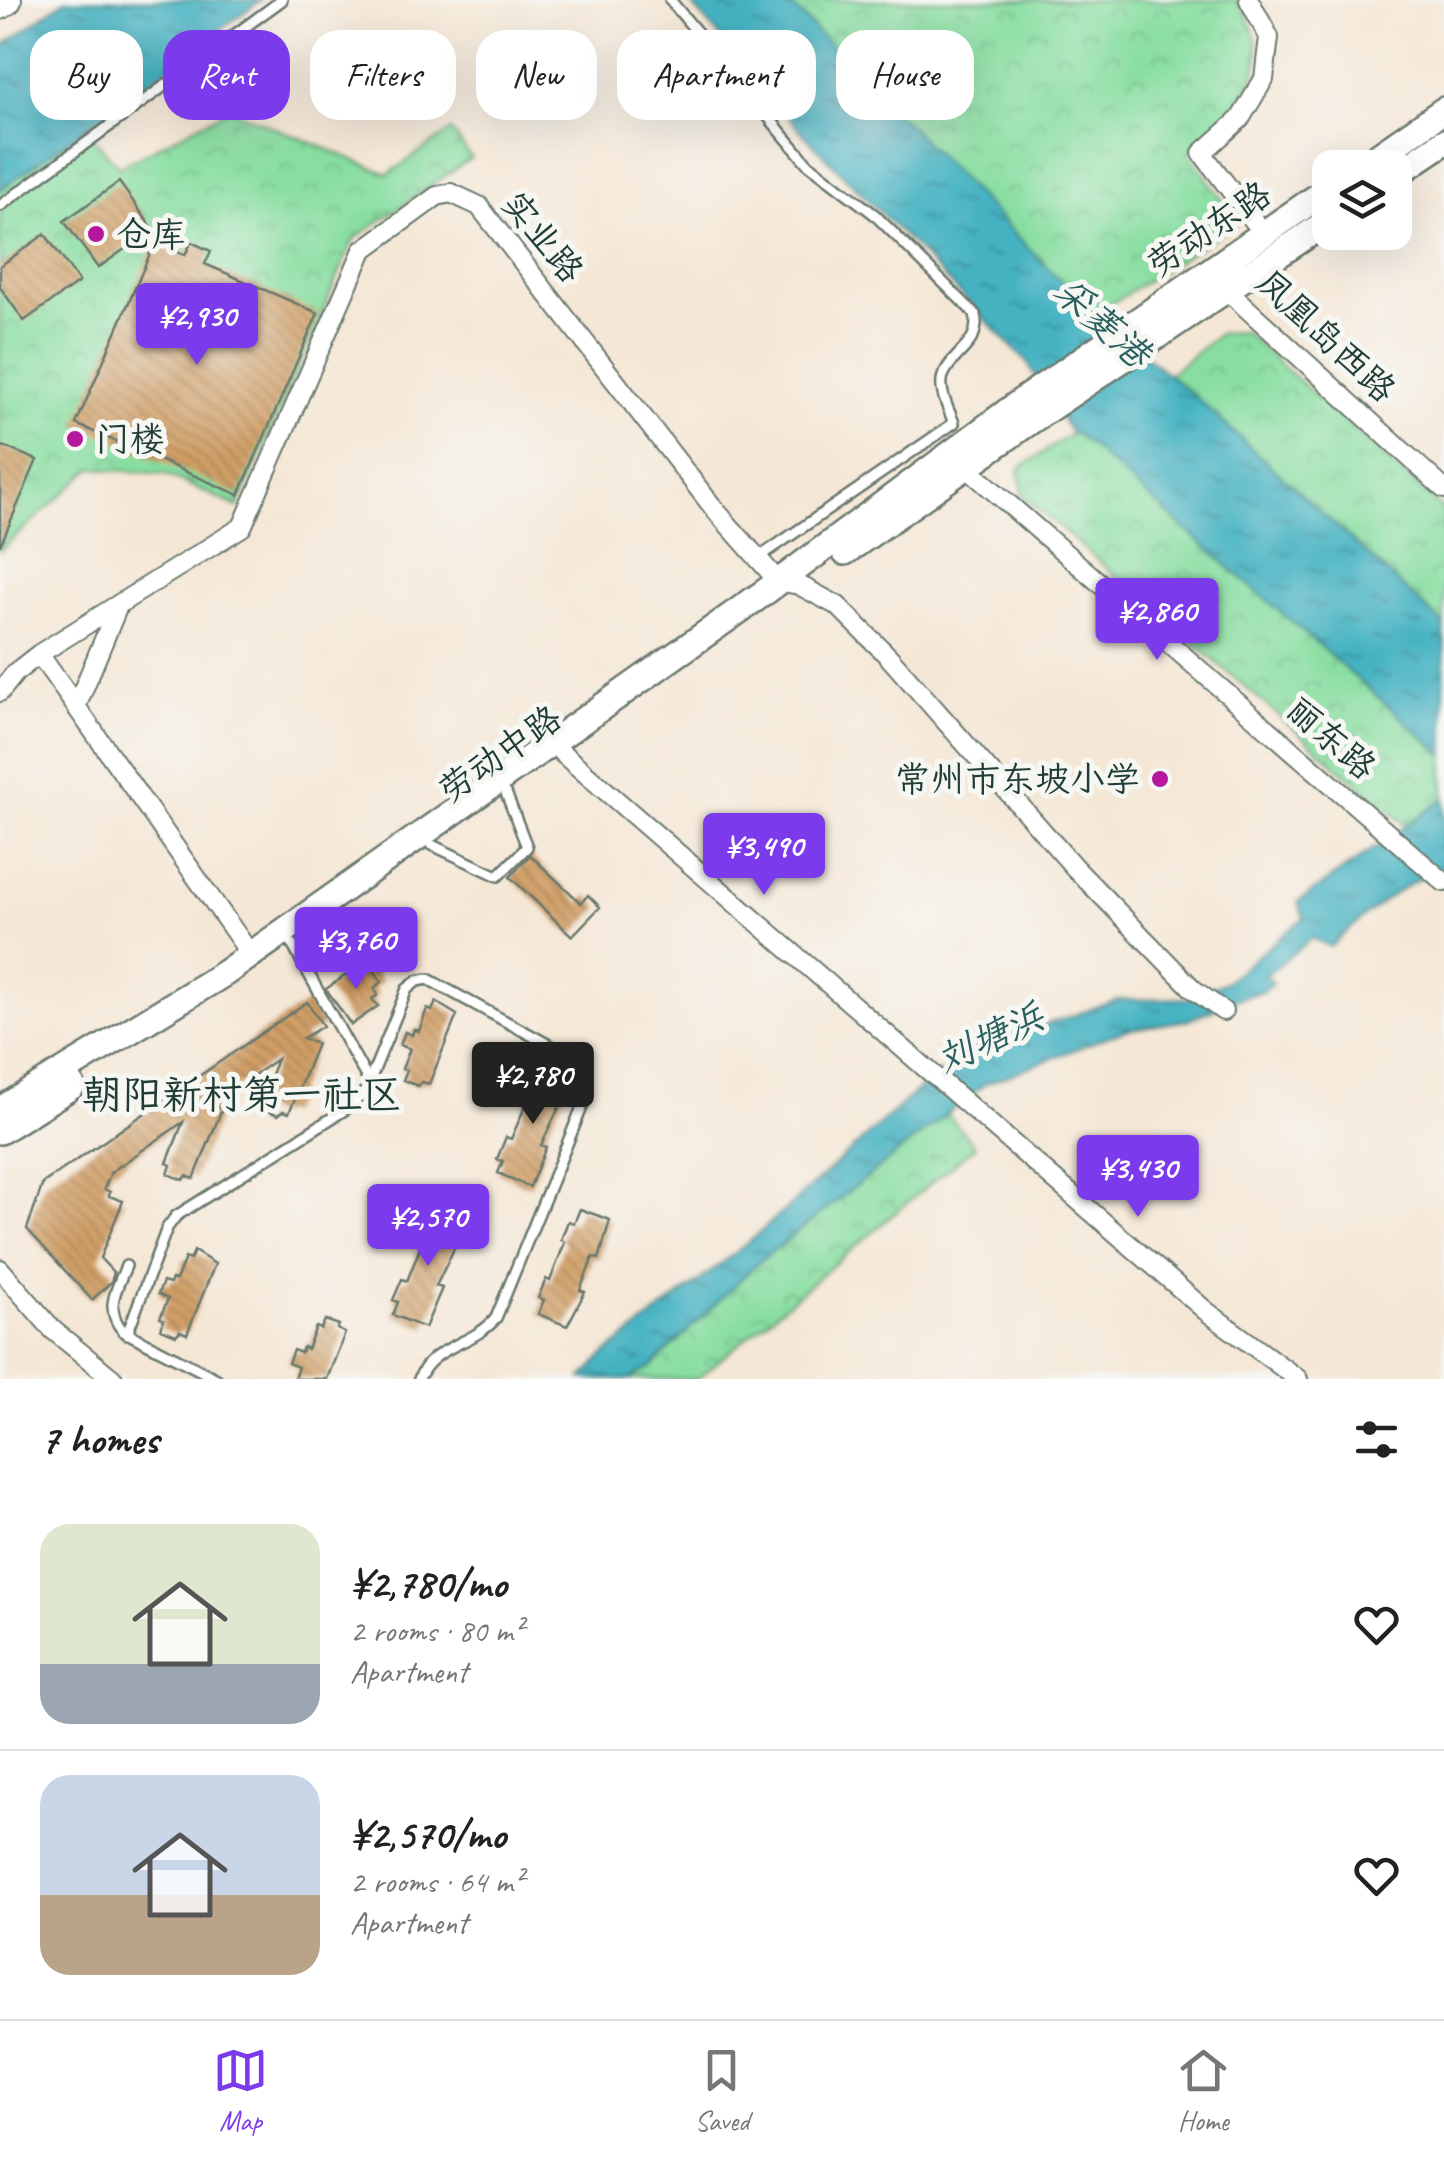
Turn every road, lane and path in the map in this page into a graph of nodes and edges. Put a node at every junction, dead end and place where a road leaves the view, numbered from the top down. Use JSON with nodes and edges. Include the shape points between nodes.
{"nodes":[{"id":1,"x":7,"y":0,"type":"edge"},
{"id":2,"x":282,"y":0,"type":"edge"},
{"id":3,"x":670,"y":0,"type":"edge"},
{"id":4,"x":1249,"y":0,"type":"edge"},
{"id":5,"x":0,"y":5,"type":"edge"},
{"id":6,"x":1444,"y":110,"type":"edge"},
{"id":7,"x":1444,"y":142,"type":"edge"},
{"id":8,"x":1386,"y":150,"type":"edge"},
{"id":9,"x":1412,"y":164,"type":"edge"},
{"id":10,"x":1312,"y":201,"type":"edge"},
{"id":11,"x":0,"y":206,"type":"edge"},
{"id":12,"x":1312,"y":230,"type":"edge"},
{"id":13,"x":1264,"y":234,"type":"junction"},
{"id":14,"x":1217,"y":281,"type":"junction"},
{"id":15,"x":1028,"y":410,"type":"junction"},
{"id":16,"x":966,"y":467,"type":"junction"},
{"id":17,"x":1444,"y":489,"type":"edge"},
{"id":18,"x":758,"y":558,"type":"junction"},
{"id":19,"x":789,"y":583,"type":"junction"},
{"id":20,"x":118,"y":604,"type":"junction"},
{"id":21,"x":40,"y":654,"type":"junction"},
{"id":22,"x":0,"y":692,"type":"edge"},
{"id":23,"x":76,"y":707,"type":"junction"},
{"id":24,"x":562,"y":753,"type":"junction"},
{"id":25,"x":506,"y":793,"type":"junction"},
{"id":26,"x":432,"y":845,"type":"junction"},
{"id":27,"x":1442,"y":881,"type":"edge"},
{"id":28,"x":292,"y":944,"type":"junction"},
{"id":29,"x":251,"y":956,"type":"junction"},
{"id":30,"x":1223,"y":1011,"type":"dead end"},
{"id":31,"x":369,"y":1082,"type":"junction"},
{"id":32,"x":0,"y":1110,"type":"edge"},
{"id":33,"x":0,"y":1132,"type":"edge"},
{"id":34,"x":126,"y":1266,"type":"dead end"},
{"id":35,"x":0,"y":1269,"type":"edge"},
{"id":36,"x":128,"y":1334,"type":"junction"},
{"id":37,"x":113,"y":1379,"type":"edge"},
{"id":38,"x":217,"y":1379,"type":"edge"},
{"id":39,"x":419,"y":1379,"type":"edge"},
{"id":40,"x":1298,"y":1379,"type":"edge"}],
"edges":[{"from":1,"to":5,"type":"main road"},
{"from":2,"to":11,"type":"lane"},
{"from":3,"to":18,"type":"lane","via":[[806,163],[874,214],[975,314],[978,326],[943,375],[954,424]]},
{"from":4,"to":13,"type":"street","name":"凤凰岛西路","via":[[1269,36],[1264,79],[1240,119],[1202,153]]},
{"from":6,"to":8,"type":"main road"},
{"from":7,"to":9,"type":"main road"},
{"from":10,"to":13,"type":"main road","name":"劳动东路"},
{"from":12,"to":14,"type":"main road","name":"劳动东路"},
{"from":13,"to":14,"type":"main road","name":"劳动东路"},
{"from":14,"to":15,"type":"main road","name":"劳动东路"},
{"from":14,"to":17,"type":"street","name":"凤凰岛西路"},
{"from":15,"to":16,"type":"main road","name":"劳动中路"},
{"from":15,"to":19,"type":"main road","name":"劳动中路"},
{"from":16,"to":19,"type":"main road","name":"劳动中路"},
{"from":16,"to":27,"type":"street","name":"丽东路"},
{"from":18,"to":19,"type":"street","name":"实业路"},
{"from":18,"to":20,"type":"street","name":"实业路","via":[[479,206],[451,193],[436,196],[363,250],[242,527]]},
{"from":19,"to":24,"type":"main road","name":"劳动中路"},
{"from":19,"to":29,"type":"main road","name":"劳动中路"},
{"from":19,"to":30,"type":"street","name":"实业路","via":[[838,606],[1075,868],[1193,989]]},
{"from":20,"to":21,"type":"street","name":"实业路"},
{"from":20,"to":23,"type":"street"},
{"from":21,"to":22,"type":"street","name":"实业路"},
{"from":21,"to":23,"type":"street"},
{"from":23,"to":29,"type":"street"},
{"from":24,"to":25,"type":"main road","name":"劳动中路"},
{"from":24,"to":40,"type":"street","via":[[1206,1311]]},
{"from":25,"to":26,"type":"main road","name":"劳动中路"},
{"from":25,"to":26,"type":"lane","via":[[527,846],[498,876]]},
{"from":26,"to":28,"type":"main road","name":"劳动中路"},
{"from":28,"to":31,"type":"lane"},
{"from":28,"to":33,"type":"main road","name":"劳动中路"},
{"from":29,"to":32,"type":"main road","name":"劳动中路"},
{"from":31,"to":36,"type":"lane","via":[[351,1106],[176,1216]]},
{"from":31,"to":39,"type":"lane","via":[[408,989],[428,979],[573,1058],[588,1082],[496,1318],[484,1332],[440,1352]]},
{"from":34,"to":36,"type":"lane","via":[[110,1306]]},
{"from":35,"to":37,"type":"street","via":[[53,1330]]},
{"from":36,"to":38,"type":"lane"}]}
